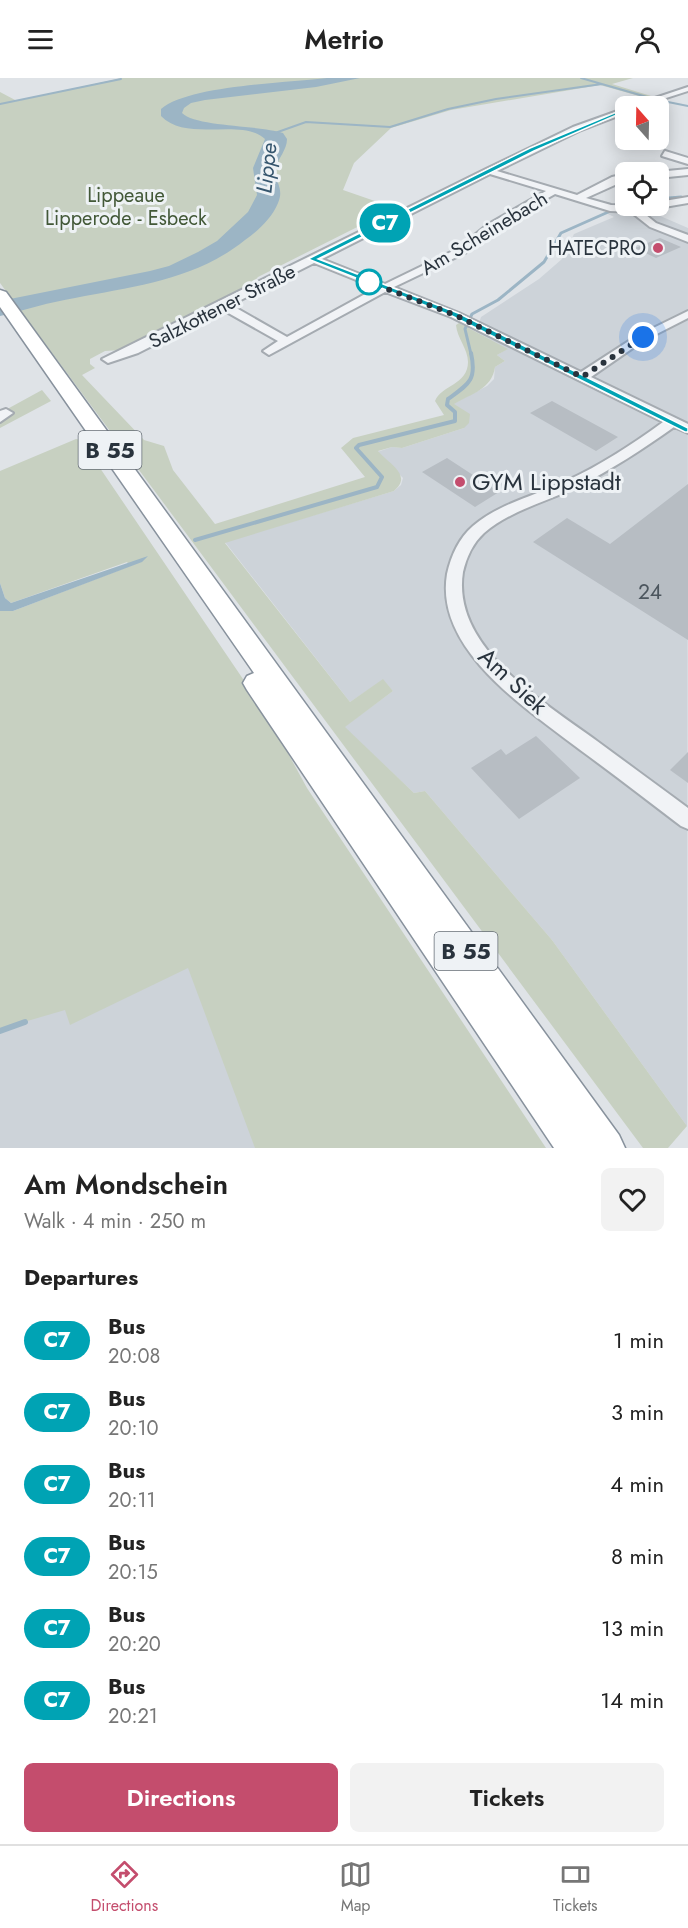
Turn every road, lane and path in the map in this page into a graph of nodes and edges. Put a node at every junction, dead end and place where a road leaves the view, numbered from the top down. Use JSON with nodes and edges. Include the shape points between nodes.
{"nodes":[{"id":1,"x":688,"y":89,"type":"edge"},
{"id":2,"x":666,"y":96,"type":"edge"},
{"id":3,"x":615,"y":114,"type":"edge"},
{"id":4,"x":665,"y":154,"type":"dead end"},
{"id":5,"x":688,"y":161,"type":"edge"},
{"id":6,"x":489,"y":171,"type":"junction"},
{"id":7,"x":688,"y":172,"type":"edge"},
{"id":8,"x":669,"y":174,"type":"edge"},
{"id":9,"x":615,"y":179,"type":"edge"},
{"id":10,"x":554,"y":191,"type":"junction"},
{"id":11,"x":577,"y":199,"type":"junction"},
{"id":12,"x":688,"y":200,"type":"edge"},
{"id":13,"x":669,"y":203,"type":"edge"},
{"id":14,"x":615,"y":208,"type":"edge"},
{"id":15,"x":642,"y":216,"type":"edge"},
{"id":16,"x":688,"y":239,"type":"edge"},
{"id":17,"x":312,"y":259,"type":"junction"},
{"id":18,"x":384,"y":288,"type":"junction"},
{"id":19,"x":0,"y":295,"type":"edge"},
{"id":20,"x":224,"y":305,"type":"junction"},
{"id":21,"x":0,"y":311,"type":"edge"},
{"id":22,"x":688,"y":314,"type":"edge"},
{"id":23,"x":25,"y":339,"type":"junction"},
{"id":24,"x":286,"y":341,"type":"junction"},
{"id":25,"x":269,"y":351,"type":"dead end"},
{"id":26,"x":108,"y":359,"type":"dead end"},
{"id":27,"x":582,"y":377,"type":"junction"},
{"id":28,"x":672,"y":422,"type":"junction"},
{"id":29,"x":688,"y":429,"type":"edge"},
{"id":30,"x":688,"y":820,"type":"edge"},
{"id":31,"x":576,"y":1148,"type":"edge"},
{"id":32,"x":606,"y":1148,"type":"edge"}],
"edges":[{"from":1,"to":2,"type":"street"},
{"from":3,"to":6,"type":"street","name":"Salzkottener Straße"},
{"from":4,"to":5,"type":"street"},
{"from":6,"to":10,"type":"street"},
{"from":6,"to":17,"type":"street","name":"Salzkottener Straße"},
{"from":7,"to":8,"type":"street"},
{"from":9,"to":11,"type":"street"},
{"from":10,"to":11,"type":"street"},
{"from":10,"to":18,"type":"street","name":"Am Scheinebach","via":[[490,227],[461,251]]},
{"from":11,"to":14,"type":"street"},
{"from":12,"to":13,"type":"street"},
{"from":15,"to":16,"type":"street","via":[[653,225]]},
{"from":17,"to":18,"type":"street"},
{"from":17,"to":20,"type":"street","name":"Salzkottener Straße"},
{"from":18,"to":24,"type":"street","name":"Am Scheinebach"},
{"from":18,"to":27,"type":"street","via":[[470,322]]},
{"from":19,"to":23,"type":"highway","number":"B 55"},
{"from":20,"to":24,"type":"street"},
{"from":20,"to":26,"type":"street","name":"Salzkottener Straße","via":[[135,350]]},
{"from":21,"to":23,"type":"highway","number":"B 55"},
{"from":22,"to":27,"type":"street","via":[[639,339]]},
{"from":23,"to":31,"type":"highway","number":"B 55"},
{"from":23,"to":32,"type":"highway","number":"B 55"},
{"from":24,"to":25,"type":"street","name":"Am Scheinebach"},
{"from":27,"to":28,"type":"street"},
{"from":28,"to":29,"type":"street"},
{"from":28,"to":30,"type":"street","name":"Am Siek","via":[[599,470],[503,513],[478,530],[464,548],[453,575],[454,608],[469,639],[495,670]]}]}
